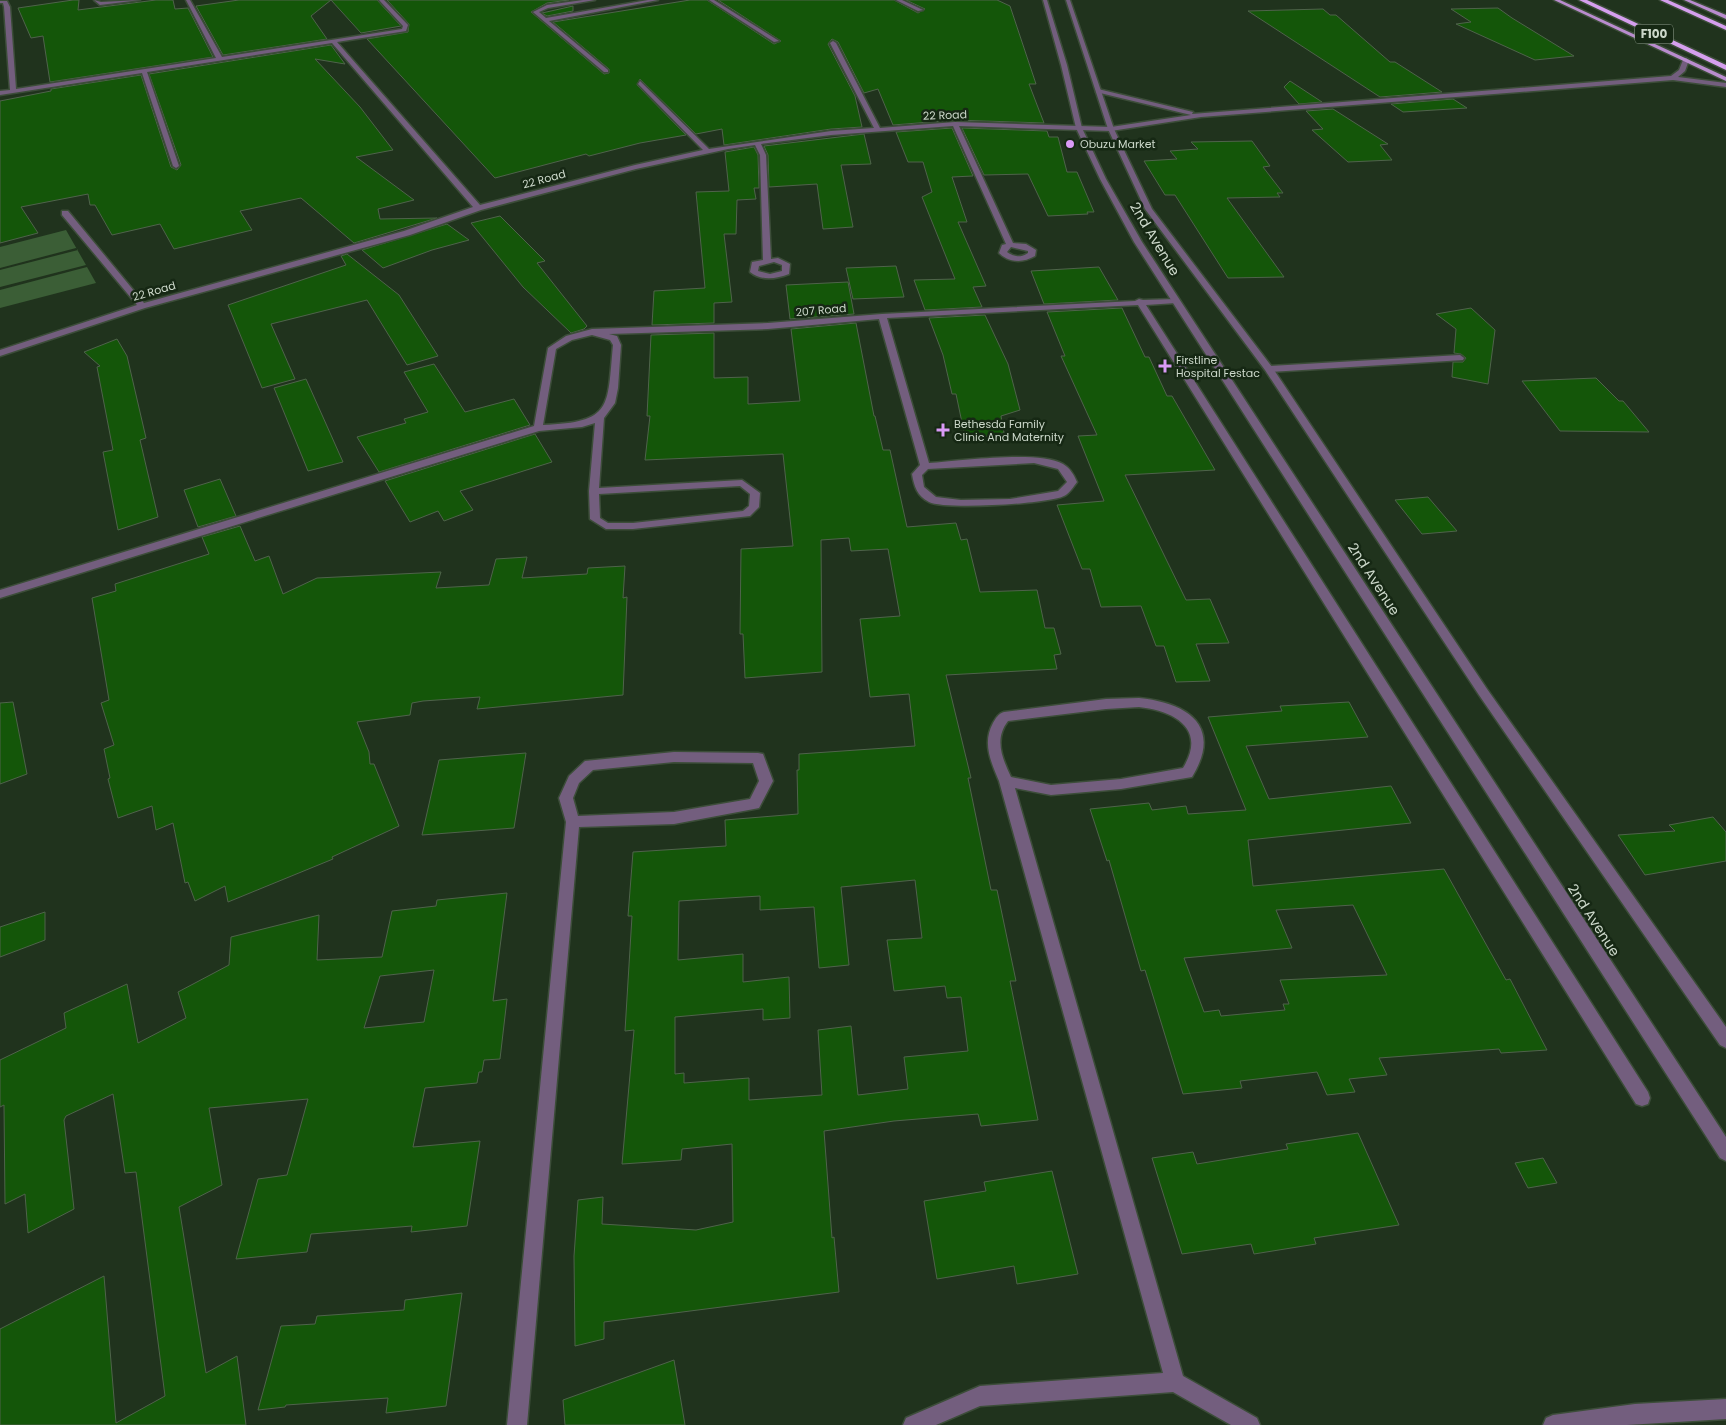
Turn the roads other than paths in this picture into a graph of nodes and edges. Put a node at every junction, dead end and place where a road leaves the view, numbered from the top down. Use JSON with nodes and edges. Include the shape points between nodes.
{"nodes":[{"id":1,"x":98,"y":0,"type":"edge"},
{"id":2,"x":138,"y":0,"type":"edge"},
{"id":3,"x":188,"y":0,"type":"edge"},
{"id":4,"x":381,"y":0,"type":"edge"},
{"id":5,"x":593,"y":0,"type":"edge"},
{"id":6,"x":656,"y":0,"type":"edge"},
{"id":7,"x":711,"y":0,"type":"edge"},
{"id":8,"x":898,"y":0,"type":"edge"},
{"id":9,"x":1045,"y":0,"type":"edge"},
{"id":10,"x":1068,"y":0,"type":"edge"},
{"id":11,"x":1556,"y":0,"type":"edge"},
{"id":12,"x":1582,"y":0,"type":"edge"},
{"id":13,"x":1663,"y":0,"type":"edge"},
{"id":14,"x":1686,"y":0,"type":"edge"},
{"id":15,"x":0,"y":2,"type":"edge"},
{"id":16,"x":607,"y":4,"type":"dead end"},
{"id":17,"x":7,"y":6,"type":"junction"},
{"id":18,"x":612,"y":7,"type":"junction"},
{"id":19,"x":0,"y":8,"type":"edge"},
{"id":20,"x":920,"y":10,"type":"dead end"},
{"id":21,"x":1726,"y":17,"type":"edge"},
{"id":22,"x":545,"y":20,"type":"junction"},
{"id":23,"x":1726,"y":28,"type":"edge"},
{"id":24,"x":333,"y":41,"type":"junction"},
{"id":25,"x":776,"y":41,"type":"dead end"},
{"id":26,"x":833,"y":43,"type":"dead end"},
{"id":27,"x":220,"y":58,"type":"junction"},
{"id":28,"x":1686,"y":60,"type":"junction"},
{"id":29,"x":1726,"y":68,"type":"edge"},
{"id":30,"x":144,"y":71,"type":"junction"},
{"id":31,"x":606,"y":71,"type":"dead end"},
{"id":32,"x":1673,"y":78,"type":"junction"},
{"id":33,"x":1726,"y":79,"type":"edge"},
{"id":34,"x":640,"y":82,"type":"dead end"},
{"id":35,"x":1726,"y":85,"type":"edge"},
{"id":36,"x":13,"y":91,"type":"junction"},
{"id":37,"x":1098,"y":91,"type":"junction"},
{"id":38,"x":0,"y":93,"type":"edge"},
{"id":39,"x":1201,"y":115,"type":"junction"},
{"id":40,"x":955,"y":124,"type":"junction"},
{"id":41,"x":1079,"y":128,"type":"junction"},
{"id":42,"x":1111,"y":129,"type":"junction"},
{"id":43,"x":878,"y":130,"type":"junction"},
{"id":44,"x":757,"y":143,"type":"junction"},
{"id":45,"x":707,"y":151,"type":"junction"},
{"id":46,"x":176,"y":166,"type":"dead end"},
{"id":47,"x":478,"y":208,"type":"junction"},
{"id":48,"x":65,"y":213,"type":"dead end"},
{"id":49,"x":1010,"y":245,"type":"dead end"},
{"id":50,"x":767,"y":260,"type":"dead end"},
{"id":51,"x":1139,"y":301,"type":"junction"},
{"id":52,"x":1176,"y":301,"type":"junction"},
{"id":53,"x":142,"y":306,"type":"junction"},
{"id":54,"x":882,"y":316,"type":"junction"},
{"id":55,"x":592,"y":332,"type":"junction"},
{"id":56,"x":0,"y":353,"type":"edge"},
{"id":57,"x":1460,"y":358,"type":"dead end"},
{"id":58,"x":1269,"y":369,"type":"junction"},
{"id":59,"x":600,"y":419,"type":"junction"},
{"id":60,"x":538,"y":428,"type":"junction"},
{"id":61,"x":925,"y":466,"type":"junction"},
{"id":62,"x":594,"y":491,"type":"junction"},
{"id":63,"x":0,"y":594,"type":"edge"},
{"id":64,"x":1006,"y":782,"type":"junction"},
{"id":65,"x":572,"y":822,"type":"junction"},
{"id":66,"x":1726,"y":1040,"type":"edge"},
{"id":67,"x":1642,"y":1098,"type":"dead end"},
{"id":68,"x":1726,"y":1152,"type":"edge"},
{"id":69,"x":1175,"y":1382,"type":"junction"},
{"id":70,"x":1726,"y":1408,"type":"edge"},
{"id":71,"x":1609,"y":1422,"type":"edge"},
{"id":72,"x":516,"y":1425,"type":"edge"},
{"id":73,"x":913,"y":1425,"type":"edge"},
{"id":74,"x":1250,"y":1425,"type":"edge"},
{"id":75,"x":1554,"y":1425,"type":"edge"}],
"edges":[{"from":1,"to":2,"type":"street","via":[[100,4]]},
{"from":3,"to":27,"type":"street"},
{"from":4,"to":24,"type":"street","via":[[406,26],[404,30]]},
{"from":5,"to":22,"type":"street","via":[[547,7],[536,12]]},
{"from":6,"to":18,"type":"street"},
{"from":7,"to":25,"type":"street"},
{"from":8,"to":20,"type":"street"},
{"from":9,"to":41,"type":"street","name":"2nd Avenue"},
{"from":10,"to":37,"type":"street","name":"2nd Avenue"},
{"from":11,"to":28,"type":"main road"},
{"from":12,"to":29,"type":"highway","number":"F100"},
{"from":13,"to":23,"type":"highway","number":"F100"},
{"from":14,"to":21,"type":"main road"},
{"from":15,"to":17,"type":"street"},
{"from":16,"to":18,"type":"street"},
{"from":17,"to":19,"type":"street"},
{"from":17,"to":36,"type":"street"},
{"from":18,"to":22,"type":"street"},
{"from":22,"to":31,"type":"street"},
{"from":24,"to":27,"type":"street"},
{"from":24,"to":47,"type":"street"},
{"from":26,"to":43,"type":"street"},
{"from":27,"to":30,"type":"street"},
{"from":28,"to":32,"type":"street","via":[[1682,71]]},
{"from":28,"to":33,"type":"main road"},
{"from":30,"to":36,"type":"street"},
{"from":30,"to":46,"type":"street"},
{"from":32,"to":35,"type":"street"},
{"from":32,"to":39,"type":"street"},
{"from":34,"to":45,"type":"street"},
{"from":36,"to":38,"type":"street"},
{"from":37,"to":39,"type":"street"},
{"from":37,"to":42,"type":"street","name":"2nd Avenue"},
{"from":39,"to":42,"type":"street","name":"22 Road"},
{"from":40,"to":41,"type":"street","name":"22 Road"},
{"from":40,"to":43,"type":"street","name":"22 Road"},
{"from":40,"to":49,"type":"street"},
{"from":41,"to":42,"type":"street","name":"22 Road"},
{"from":41,"to":52,"type":"street","name":"2nd Avenue","via":[[1138,242]]},
{"from":42,"to":58,"type":"street","name":"2nd Avenue","via":[[1149,209]]},
{"from":43,"to":44,"type":"street","name":"22 Road"},
{"from":44,"to":45,"type":"street","name":"22 Road"},
{"from":44,"to":50,"type":"street","via":[[763,155]]},
{"from":45,"to":47,"type":"street","name":"22 Road"},
{"from":47,"to":53,"type":"street","name":"22 Road","via":[[407,233]]},
{"from":48,"to":53,"type":"street"},
{"from":51,"to":52,"type":"street","name":"207 Road"},
{"from":51,"to":54,"type":"street","name":"207 Road"},
{"from":51,"to":67,"type":"street"},
{"from":52,"to":68,"type":"street","name":"2nd Avenue"},
{"from":53,"to":56,"type":"street","name":"22 Road"},
{"from":54,"to":55,"type":"street","name":"207 Road","via":[[768,326]]},
{"from":54,"to":61,"type":"street"},
{"from":55,"to":59,"type":"street","via":[[614,338],[617,345],[610,406]]},
{"from":55,"to":60,"type":"street","name":"207 Road","via":[[569,338],[552,348]]},
{"from":57,"to":58,"type":"street"},
{"from":58,"to":66,"type":"street","name":"2nd Avenue","via":[[1483,692]]},
{"from":59,"to":60,"type":"street","via":[[576,427]]},
{"from":59,"to":62,"type":"street"},
{"from":60,"to":63,"type":"street"},
{"from":61,"to":61,"type":"street","via":[[917,474],[919,488],[933,500],[1010,502],[1061,494],[1072,482],[1068,471],[1056,464],[1034,460]]},
{"from":62,"to":62,"type":"street","via":[[595,519],[606,526],[746,514],[754,508],[755,493],[742,483]]},
{"from":64,"to":64,"type":"street","via":[[1051,790],[1121,784],[1187,772],[1197,757],[1199,735],[1190,722],[1174,711],[1154,704],[1131,702],[1004,717],[992,738],[996,760]]},
{"from":64,"to":69,"type":"street"},
{"from":65,"to":65,"type":"street","via":[[674,818],[754,804],[766,781],[758,758],[674,758],[590,765],[574,780],[566,798]]},
{"from":65,"to":72,"type":"street"},
{"from":69,"to":73,"type":"street","via":[[980,1396]]},
{"from":69,"to":74,"type":"street"},
{"from":70,"to":71,"type":"street"},
{"from":71,"to":75,"type":"street"}]}
